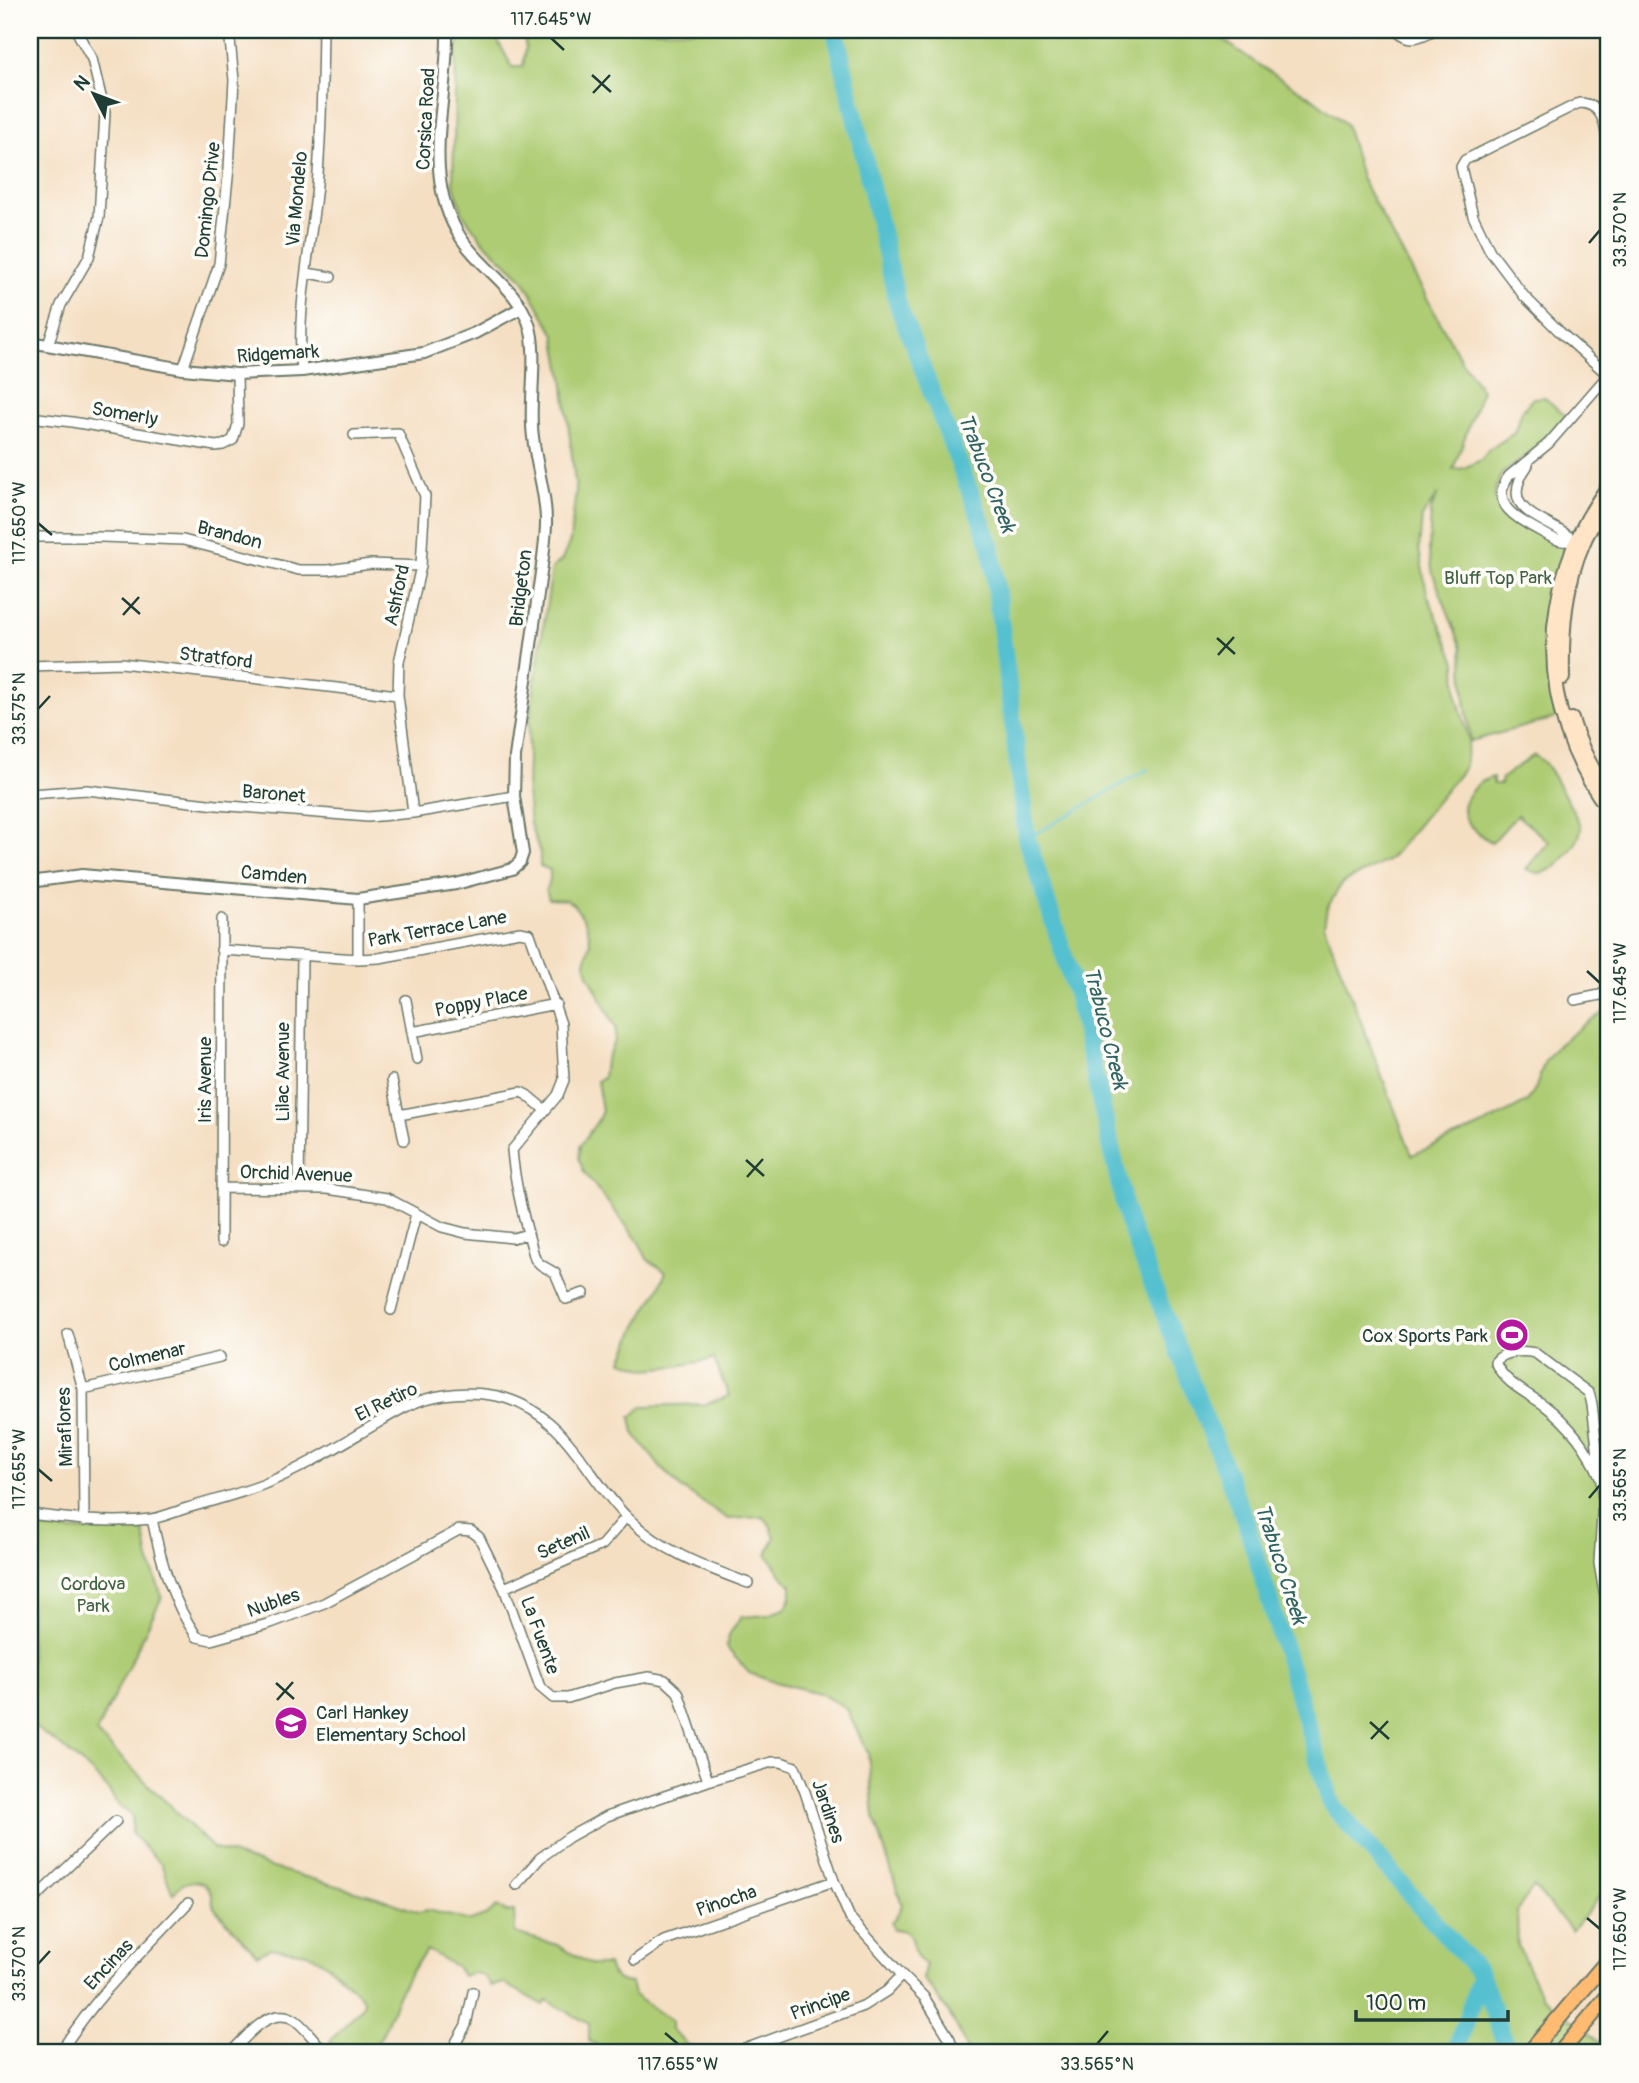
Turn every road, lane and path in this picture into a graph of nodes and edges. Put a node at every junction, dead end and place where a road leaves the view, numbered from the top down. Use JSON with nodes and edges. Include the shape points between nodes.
{"nodes":[{"id":1,"x":76,"y":30,"type":"edge"},
{"id":2,"x":229,"y":30,"type":"edge"},
{"id":3,"x":323,"y":30,"type":"edge"},
{"id":4,"x":447,"y":30,"type":"edge"},
{"id":5,"x":1396,"y":30,"type":"edge"},
{"id":6,"x":1435,"y":30,"type":"edge"},
{"id":7,"x":1609,"y":163,"type":"edge"},
{"id":8,"x":307,"y":273,"type":"junction"},
{"id":9,"x":331,"y":277,"type":"dead end"},
{"id":10,"x":521,"y":308,"type":"junction"},
{"id":11,"x":30,"y":342,"type":"edge"},
{"id":12,"x":48,"y":345,"type":"junction"},
{"id":13,"x":183,"y":369,"type":"junction"},
{"id":14,"x":302,"y":371,"type":"junction"},
{"id":15,"x":237,"y":374,"type":"junction"},
{"id":16,"x":1609,"y":374,"type":"edge"},
{"id":17,"x":30,"y":417,"type":"edge"},
{"id":18,"x":354,"y":435,"type":"dead end"},
{"id":19,"x":1532,"y":459,"type":"junction"},
{"id":20,"x":1609,"y":485,"type":"edge"},
{"id":21,"x":1609,"y":499,"type":"edge"},
{"id":22,"x":30,"y":537,"type":"edge"},
{"id":23,"x":1579,"y":543,"type":"junction"},
{"id":24,"x":421,"y":566,"type":"junction"},
{"id":25,"x":30,"y":667,"type":"edge"},
{"id":26,"x":398,"y":695,"type":"junction"},
{"id":27,"x":1609,"y":793,"type":"edge"},
{"id":28,"x":30,"y":794,"type":"edge"},
{"id":29,"x":514,"y":796,"type":"junction"},
{"id":30,"x":1609,"y":810,"type":"edge"},
{"id":31,"x":413,"y":813,"type":"junction"},
{"id":32,"x":512,"y":869,"type":"joint"},
{"id":33,"x":30,"y":883,"type":"edge"},
{"id":34,"x":358,"y":899,"type":"junction"},
{"id":35,"x":222,"y":919,"type":"dead end"},
{"id":36,"x":221,"y":950,"type":"junction"},
{"id":37,"x":302,"y":957,"type":"junction"},
{"id":38,"x":358,"y":959,"type":"junction"},
{"id":39,"x":1609,"y":990,"type":"edge"},
{"id":40,"x":1575,"y":999,"type":"dead end"},
{"id":41,"x":406,"y":1000,"type":"dead end"},
{"id":42,"x":556,"y":1004,"type":"junction"},
{"id":43,"x":412,"y":1032,"type":"junction"},
{"id":44,"x":417,"y":1059,"type":"dead end"},
{"id":45,"x":392,"y":1080,"type":"dead end"},
{"id":46,"x":545,"y":1110,"type":"junction"},
{"id":47,"x":399,"y":1115,"type":"junction"},
{"id":48,"x":404,"y":1140,"type":"dead end"},
{"id":49,"x":299,"y":1187,"type":"junction"},
{"id":50,"x":222,"y":1188,"type":"junction"},
{"id":51,"x":416,"y":1214,"type":"junction"},
{"id":52,"x":528,"y":1234,"type":"junction"},
{"id":53,"x":221,"y":1242,"type":"dead end"},
{"id":54,"x":584,"y":1293,"type":"dead end"},
{"id":55,"x":391,"y":1310,"type":"dead end"},
{"id":56,"x":68,"y":1334,"type":"dead end"},
{"id":57,"x":220,"y":1357,"type":"dead end"},
{"id":58,"x":83,"y":1389,"type":"junction"},
{"id":59,"x":1601,"y":1479,"type":"junction"},
{"id":60,"x":30,"y":1514,"type":"edge"},
{"id":61,"x":626,"y":1517,"type":"junction"},
{"id":62,"x":152,"y":1519,"type":"junction"},
{"id":63,"x":84,"y":1521,"type":"junction"},
{"id":64,"x":471,"y":1531,"type":"joint"},
{"id":65,"x":748,"y":1583,"type":"dead end"},
{"id":66,"x":504,"y":1587,"type":"junction"},
{"id":67,"x":1609,"y":1608,"type":"edge"},
{"id":68,"x":708,"y":1781,"type":"junction"},
{"id":69,"x":116,"y":1821,"type":"dead end"},
{"id":70,"x":834,"y":1881,"type":"junction"},
{"id":71,"x":516,"y":1885,"type":"dead end"},
{"id":72,"x":30,"y":1903,"type":"edge"},
{"id":73,"x":188,"y":1903,"type":"dead end"},
{"id":74,"x":635,"y":1960,"type":"dead end"},
{"id":75,"x":1608,"y":1961,"type":"edge"},
{"id":76,"x":902,"y":1975,"type":"junction"},
{"id":77,"x":473,"y":1992,"type":"dead end"},
{"id":78,"x":1609,"y":1995,"type":"edge"},
{"id":79,"x":742,"y":2050,"type":"dead end"},
{"id":80,"x":60,"y":2053,"type":"edge"},
{"id":81,"x":230,"y":2053,"type":"edge"},
{"id":82,"x":326,"y":2053,"type":"edge"},
{"id":83,"x":450,"y":2053,"type":"edge"},
{"id":84,"x":954,"y":2053,"type":"edge"},
{"id":85,"x":1529,"y":2053,"type":"edge"},
{"id":86,"x":1560,"y":2053,"type":"edge"}],
"edges":[{"from":1,"to":12,"type":"street","via":[[92,59],[105,113],[99,217],[89,257],[61,305]]},
{"from":2,"to":13,"type":"street","name":"Domingo Drive","via":[[234,80],[219,264]]},
{"from":3,"to":8,"type":"street","name":"Via Mondelo","via":[[317,182]]},
{"from":4,"to":10,"type":"street","name":"Corsica Road","via":[[437,159],[446,209],[470,251],[511,291]]},
{"from":5,"to":6,"type":"street","via":[[1416,39]]},
{"from":7,"to":16,"type":"street","via":[[1606,127],[1598,112],[1578,103],[1470,157],[1461,167],[1474,216],[1490,251],[1524,296]]},
{"from":8,"to":9,"type":"street"},
{"from":8,"to":14,"type":"street","name":"Via Mondelo"},
{"from":10,"to":14,"type":"street","name":"Ridgemark","via":[[424,353]]},
{"from":10,"to":29,"type":"street","name":"Bridgeton","via":[[530,326],[532,429],[546,523],[515,757]]},
{"from":11,"to":12,"type":"street","name":"Ridgemark"},
{"from":12,"to":13,"type":"street","name":"Ridgemark"},
{"from":13,"to":15,"type":"street","name":"Ridgemark"},
{"from":14,"to":15,"type":"street","name":"Ridgemark"},
{"from":15,"to":17,"type":"street","name":"Somerly","via":[[238,424],[233,440],[223,446]]},
{"from":16,"to":19,"type":"street"},
{"from":18,"to":24,"type":"street","name":"Ashford","via":[[398,433],[425,496]]},
{"from":19,"to":23,"type":"street","via":[[1518,478],[1518,501]]},
{"from":19,"to":23,"type":"street","via":[[1506,480],[1504,506],[1558,540]]},
{"from":20,"to":23,"type":"main road","via":[[1592,510]]},
{"from":21,"to":23,"type":"main road"},
{"from":22,"to":24,"type":"street","name":"Brandon","via":[[183,540],[299,570],[370,564]]},
{"from":23,"to":27,"type":"main road","via":[[1562,643],[1564,695],[1577,735]]},
{"from":23,"to":30,"type":"main road","via":[[1565,570],[1555,616],[1553,658],[1571,746]]},
{"from":24,"to":26,"type":"street","name":"Ashford","via":[[399,662]]},
{"from":25,"to":26,"type":"street","name":"Stratford","via":[[121,663]]},
{"from":26,"to":31,"type":"street","name":"Ashford"},
{"from":28,"to":31,"type":"street","name":"Baronet","via":[[87,790],[312,814],[368,817]]},
{"from":29,"to":31,"type":"street","name":"Baronet"},
{"from":29,"to":32,"type":"street","name":"Bridgeton","via":[[523,853]]},
{"from":32,"to":34,"type":"street","name":"Camden","via":[[456,884]]},
{"from":33,"to":34,"type":"street","name":"Camden","via":[[82,875]]},
{"from":34,"to":38,"type":"street","name":"Park Terrace Lane"},
{"from":35,"to":36,"type":"street","name":"Iris Avenue"},
{"from":36,"to":37,"type":"street","name":"Park Terrace Lane"},
{"from":36,"to":50,"type":"street","name":"Iris Avenue"},
{"from":37,"to":38,"type":"street","name":"Park Terrace Lane"},
{"from":37,"to":49,"type":"street","name":"Lilac Avenue"},
{"from":38,"to":42,"type":"street","name":"Park Terrace Lane","via":[[526,932],[533,938]]},
{"from":39,"to":40,"type":"street"},
{"from":41,"to":43,"type":"street","name":"Poppy Place"},
{"from":42,"to":43,"type":"street","name":"Poppy Place"},
{"from":42,"to":46,"type":"street","via":[[564,1080]]},
{"from":43,"to":44,"type":"street","name":"Poppy Place"},
{"from":45,"to":47,"type":"street"},
{"from":46,"to":47,"type":"street","via":[[521,1093]]},
{"from":46,"to":52,"type":"street","via":[[512,1150]]},
{"from":47,"to":48,"type":"street"},
{"from":49,"to":50,"type":"street","name":"Orchid Avenue"},
{"from":49,"to":51,"type":"street","name":"Orchid Avenue","via":[[387,1198]]},
{"from":50,"to":53,"type":"street","name":"Iris Avenue"},
{"from":51,"to":52,"type":"street","name":"Orchid Avenue","via":[[465,1233],[513,1238]]},
{"from":51,"to":55,"type":"street"},
{"from":52,"to":54,"type":"street","via":[[535,1259],[555,1273],[564,1298]]},
{"from":56,"to":58,"type":"street","name":"Miraflores"},
{"from":57,"to":58,"type":"street","name":"Colmenar"},
{"from":58,"to":63,"type":"street","name":"Miraflores"},
{"from":59,"to":59,"type":"street","via":[[1589,1393],[1535,1353],[1503,1354],[1495,1362],[1504,1377],[1567,1428],[1585,1448]]},
{"from":59,"to":67,"type":"street","via":[[1600,1563]]},
{"from":60,"to":63,"type":"street","name":"El Retiro"},
{"from":61,"to":62,"type":"street","name":"El Retiro","via":[[562,1434],[540,1416],[506,1399],[451,1394],[407,1406],[263,1484]]},
{"from":61,"to":65,"type":"street","name":"El Retiro","via":[[670,1550]]},
{"from":61,"to":66,"type":"street","name":"Setenil","via":[[602,1545]]},
{"from":62,"to":63,"type":"street","name":"El Retiro"},
{"from":62,"to":64,"type":"street","name":"Nubles","via":[[169,1587],[197,1637],[211,1640],[324,1603],[459,1530]]},
{"from":64,"to":66,"type":"street","name":"La Fuente","via":[[479,1537]]},
{"from":66,"to":68,"type":"street","name":"La Fuente","via":[[540,1687],[553,1698],[568,1698],[615,1683],[649,1677],[665,1680],[678,1692]]},
{"from":68,"to":70,"type":"street","name":"Jardines","via":[[772,1762],[795,1767]]},
{"from":68,"to":71,"type":"street","name":"Jardines","via":[[607,1816],[540,1858]]},
{"from":69,"to":72,"type":"street"},
{"from":70,"to":74,"type":"street","name":"Pinocha","via":[[664,1940]]},
{"from":70,"to":76,"type":"street","name":"Jardines","via":[[850,1918]]},
{"from":73,"to":80,"type":"street","name":"Encinas","via":[[90,2009]]},
{"from":75,"to":85,"type":"main road"},
{"from":76,"to":79,"type":"street","name":"Principe","via":[[863,2006]]},
{"from":76,"to":84,"type":"street","name":"Jardines","via":[[932,2008]]},
{"from":77,"to":83,"type":"street","via":[[466,2025]]},
{"from":78,"to":86,"type":"main road"},
{"from":81,"to":82,"type":"street","via":[[268,2018],[282,2015],[295,2020]]}]}
